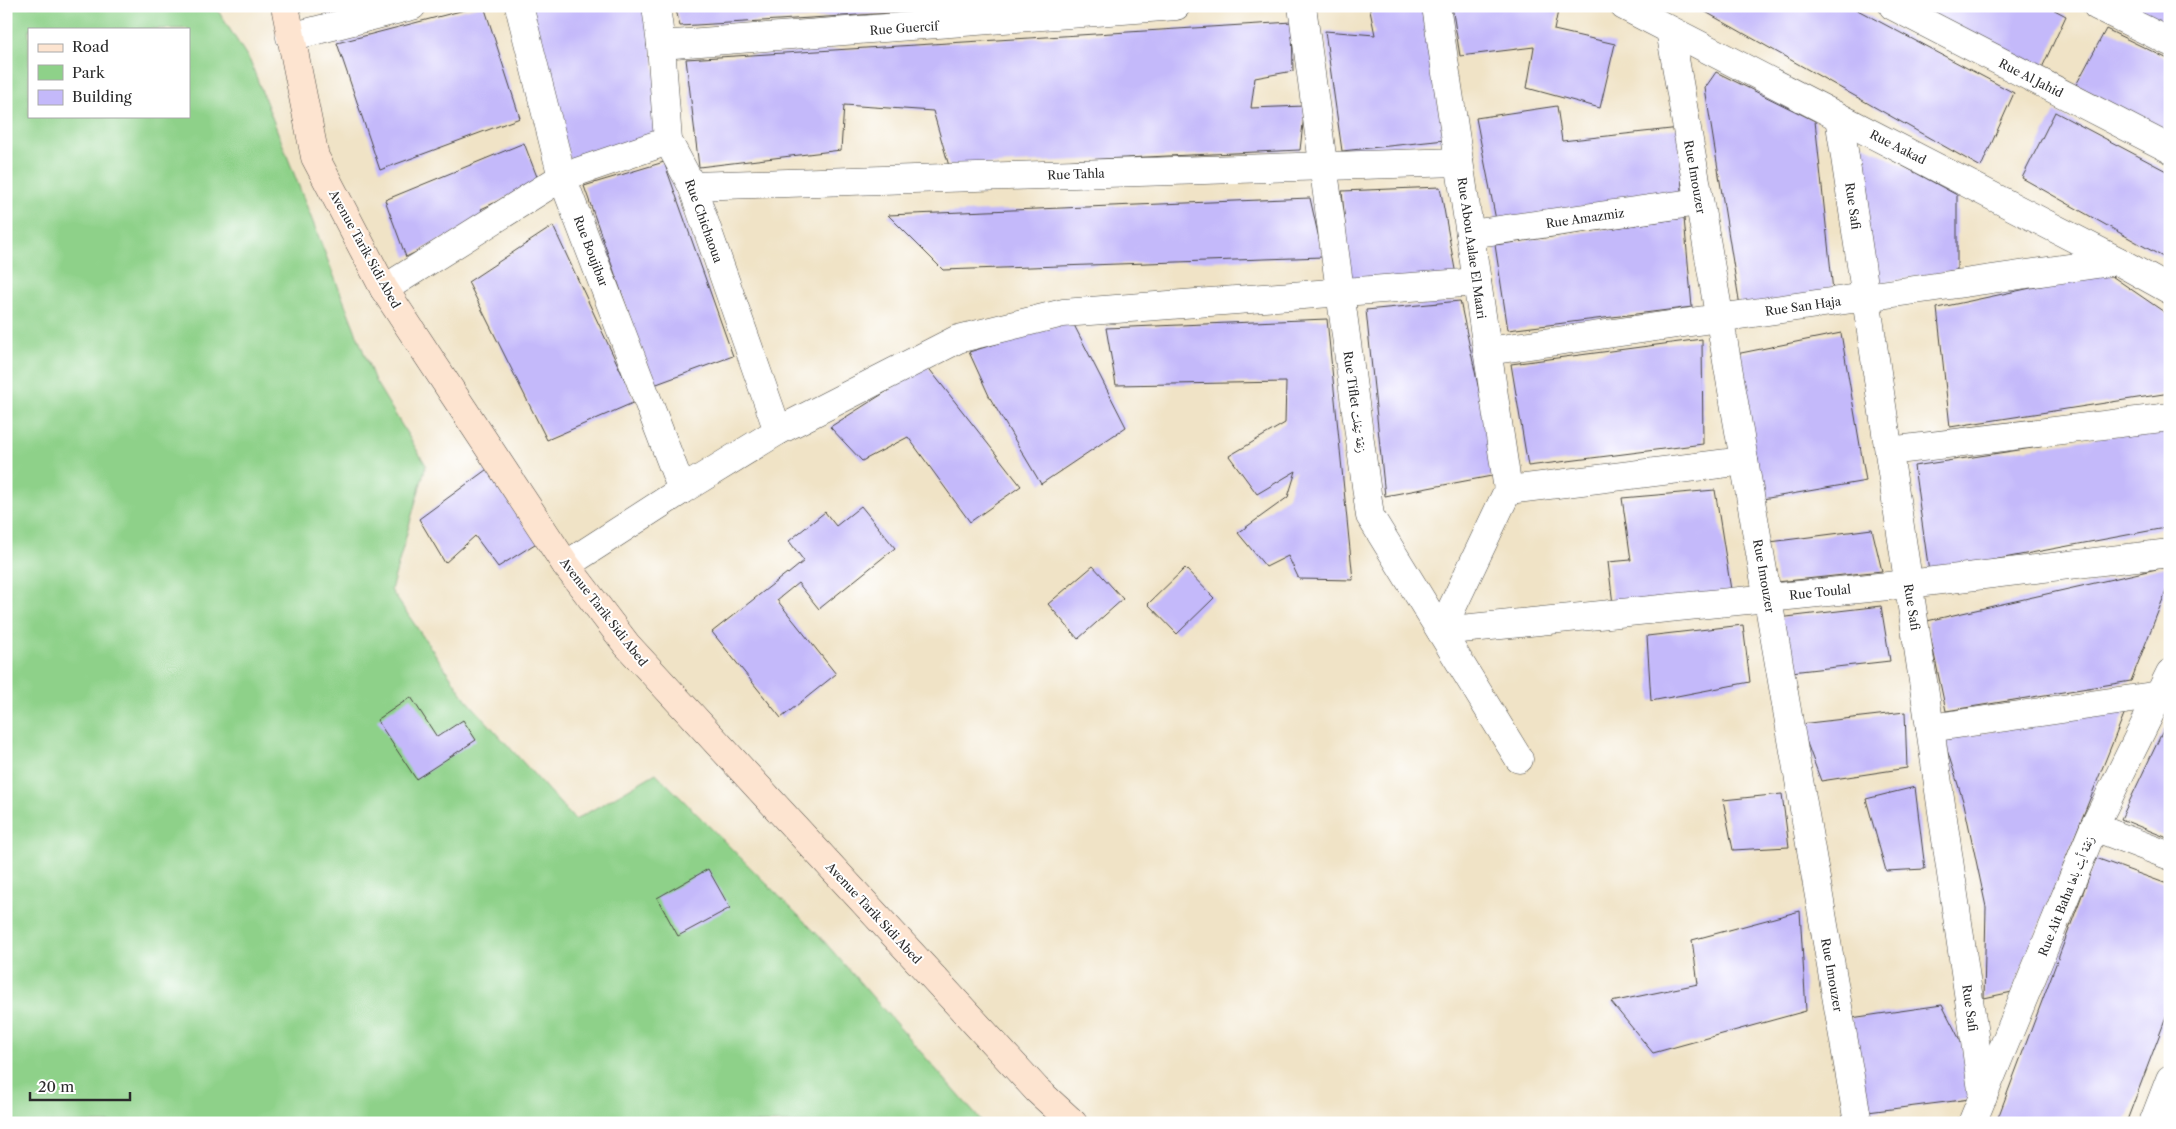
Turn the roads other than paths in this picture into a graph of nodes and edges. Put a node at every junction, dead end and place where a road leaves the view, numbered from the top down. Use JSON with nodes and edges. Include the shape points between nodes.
{"nodes":[{"id":1,"x":285,"y":6,"type":"edge"},
{"id":2,"x":412,"y":6,"type":"edge"},
{"id":3,"x":519,"y":6,"type":"edge"},
{"id":4,"x":656,"y":6,"type":"edge"},
{"id":5,"x":1176,"y":6,"type":"edge"},
{"id":6,"x":1302,"y":6,"type":"edge"},
{"id":7,"x":1436,"y":6,"type":"edge"},
{"id":8,"x":1624,"y":6,"type":"edge"},
{"id":9,"x":1893,"y":6,"type":"edge"},
{"id":10,"x":2096,"y":6,"type":"edge"},
{"id":11,"x":1042,"y":12,"type":"edge"},
{"id":12,"x":1670,"y":30,"type":"junction"},
{"id":13,"x":290,"y":37,"type":"junction"},
{"id":14,"x":2170,"y":42,"type":"edge"},
{"id":15,"x":661,"y":45,"type":"junction"},
{"id":16,"x":1839,"y":117,"type":"junction"},
{"id":17,"x":668,"y":141,"type":"junction"},
{"id":18,"x":2170,"y":149,"type":"edge"},
{"id":19,"x":1459,"y":162,"type":"junction"},
{"id":20,"x":1324,"y":166,"type":"junction"},
{"id":21,"x":562,"y":177,"type":"junction"},
{"id":22,"x":692,"y":186,"type":"junction"},
{"id":23,"x":1699,"y":202,"type":"junction"},
{"id":24,"x":1470,"y":234,"type":"junction"},
{"id":25,"x":2118,"y":261,"type":"junction"},
{"id":26,"x":1477,"y":282,"type":"junction"},
{"id":27,"x":384,"y":289,"type":"junction"},
{"id":28,"x":2170,"y":290,"type":"edge"},
{"id":29,"x":1340,"y":291,"type":"junction"},
{"id":30,"x":1866,"y":297,"type":"junction"},
{"id":31,"x":1719,"y":317,"type":"junction"},
{"id":32,"x":1487,"y":351,"type":"junction"},
{"id":33,"x":2170,"y":417,"type":"edge"},
{"id":34,"x":778,"y":431,"type":"junction"},
{"id":35,"x":1889,"y":451,"type":"junction"},
{"id":36,"x":1744,"y":461,"type":"junction"},
{"id":37,"x":682,"y":490,"type":"junction"},
{"id":38,"x":1508,"y":490,"type":"junction"},
{"id":39,"x":2170,"y":553,"type":"edge"},
{"id":40,"x":566,"y":565,"type":"junction"},
{"id":41,"x":1908,"y":584,"type":"junction"},
{"id":42,"x":1767,"y":598,"type":"junction"},
{"id":43,"x":1441,"y":631,"type":"junction"},
{"id":44,"x":2165,"y":684,"type":"edge"},
{"id":45,"x":1930,"y":728,"type":"junction"},
{"id":46,"x":1519,"y":759,"type":"dead end"},
{"id":47,"x":2094,"y":827,"type":"junction"},
{"id":48,"x":2170,"y":856,"type":"edge"},
{"id":49,"x":2170,"y":1079,"type":"edge"},
{"id":50,"x":1982,"y":1097,"type":"junction"},
{"id":51,"x":1072,"y":1123,"type":"edge"},
{"id":52,"x":1858,"y":1123,"type":"edge"},
{"id":53,"x":1972,"y":1123,"type":"edge"},
{"id":54,"x":2153,"y":1123,"type":"edge"}],
"edges":[{"from":1,"to":13,"type":"street","name":"Avenue Tarik Sidi Abed"},
{"from":2,"to":13,"type":"street"},
{"from":3,"to":21,"type":"street","name":"Rue Boujibar"},
{"from":4,"to":15,"type":"street","name":"Rue Chichaoua"},
{"from":5,"to":11,"type":"street","name":"Rue Guercif"},
{"from":6,"to":20,"type":"street","name":"Rue Tiflet زنقة تيفلت"},
{"from":7,"to":19,"type":"street","name":"Rue Abou Aalae El Maari"},
{"from":8,"to":12,"type":"street","name":"Rue Aakad"},
{"from":9,"to":18,"type":"street","name":"Rue Al Jahid"},
{"from":10,"to":14,"type":"street"},
{"from":11,"to":15,"type":"street","name":"Rue Guercif"},
{"from":12,"to":16,"type":"street","name":"Rue Aakad"},
{"from":12,"to":23,"type":"street","name":"Rue Imouzer"},
{"from":13,"to":27,"type":"street","name":"Avenue Tarik Sidi Abed","via":[[315,157]]},
{"from":15,"to":17,"type":"street","name":"Rue Chichaoua"},
{"from":16,"to":25,"type":"street","name":"Rue Aakad"},
{"from":16,"to":30,"type":"street","name":"Rue Safi"},
{"from":17,"to":21,"type":"street"},
{"from":17,"to":22,"type":"street","name":"Rue Chichaoua"},
{"from":19,"to":20,"type":"street","name":"Rue Tahla"},
{"from":19,"to":24,"type":"street","name":"Rue Abou Aalae El Maari"},
{"from":20,"to":22,"type":"street","name":"Rue Tahla"},
{"from":20,"to":29,"type":"street","name":"Rue Tiflet زنقة تيفلت"},
{"from":21,"to":27,"type":"street"},
{"from":21,"to":37,"type":"street","name":"Rue Boujibar"},
{"from":22,"to":34,"type":"street","name":"Rue Chichaoua"},
{"from":23,"to":24,"type":"street","name":"Rue Amazmiz"},
{"from":23,"to":31,"type":"street","name":"Rue Imouzer"},
{"from":24,"to":26,"type":"street","name":"Rue Abou Aalae El Maari"},
{"from":25,"to":28,"type":"street","name":"Rue Aakad"},
{"from":25,"to":30,"type":"street","name":"Rue San Haja"},
{"from":26,"to":29,"type":"street"},
{"from":26,"to":32,"type":"street","name":"Rue Abou Aalae El Maari"},
{"from":27,"to":40,"type":"street","name":"Avenue Tarik Sidi Abed"},
{"from":29,"to":34,"type":"street","via":[[1063,313],[958,339]]},
{"from":29,"to":43,"type":"street","name":"Rue Tiflet زنقة تيفلت","via":[[1370,516]]},
{"from":30,"to":31,"type":"street","name":"Rue San Haja"},
{"from":30,"to":35,"type":"street","name":"Rue Safi"},
{"from":31,"to":32,"type":"street","name":"Rue San Haja"},
{"from":31,"to":36,"type":"street","name":"Rue Imouzer"},
{"from":32,"to":38,"type":"street","name":"Rue Abou Aalae El Maari"},
{"from":33,"to":35,"type":"street"},
{"from":34,"to":37,"type":"street"},
{"from":35,"to":41,"type":"street","name":"Rue Safi"},
{"from":36,"to":38,"type":"street"},
{"from":36,"to":42,"type":"street","name":"Rue Imouzer"},
{"from":37,"to":40,"type":"street"},
{"from":38,"to":43,"type":"street"},
{"from":39,"to":41,"type":"street","name":"Rue Toulal"},
{"from":40,"to":51,"type":"street","name":"Avenue Tarik Sidi Abed","via":[[627,645],[1037,1090]]},
{"from":41,"to":42,"type":"street","name":"Rue Toulal"},
{"from":41,"to":45,"type":"street","name":"Rue Safi"},
{"from":42,"to":43,"type":"street","name":"Rue Toulal"},
{"from":42,"to":52,"type":"street","name":"Rue Imouzer"},
{"from":43,"to":46,"type":"street","name":"Rue Tiflet زنقة تيفلت"},
{"from":44,"to":45,"type":"street"},
{"from":44,"to":47,"type":"street","name":"Rue Ait Baha زنقة أيت باها"},
{"from":45,"to":50,"type":"street","name":"Rue Safi"},
{"from":47,"to":48,"type":"street"},
{"from":47,"to":50,"type":"street","name":"Rue Ait Baha زنقة أيت باها"},
{"from":49,"to":54,"type":"street"},
{"from":50,"to":53,"type":"street","name":"Rue Ait Baha زنقة أيت باها"}]}
